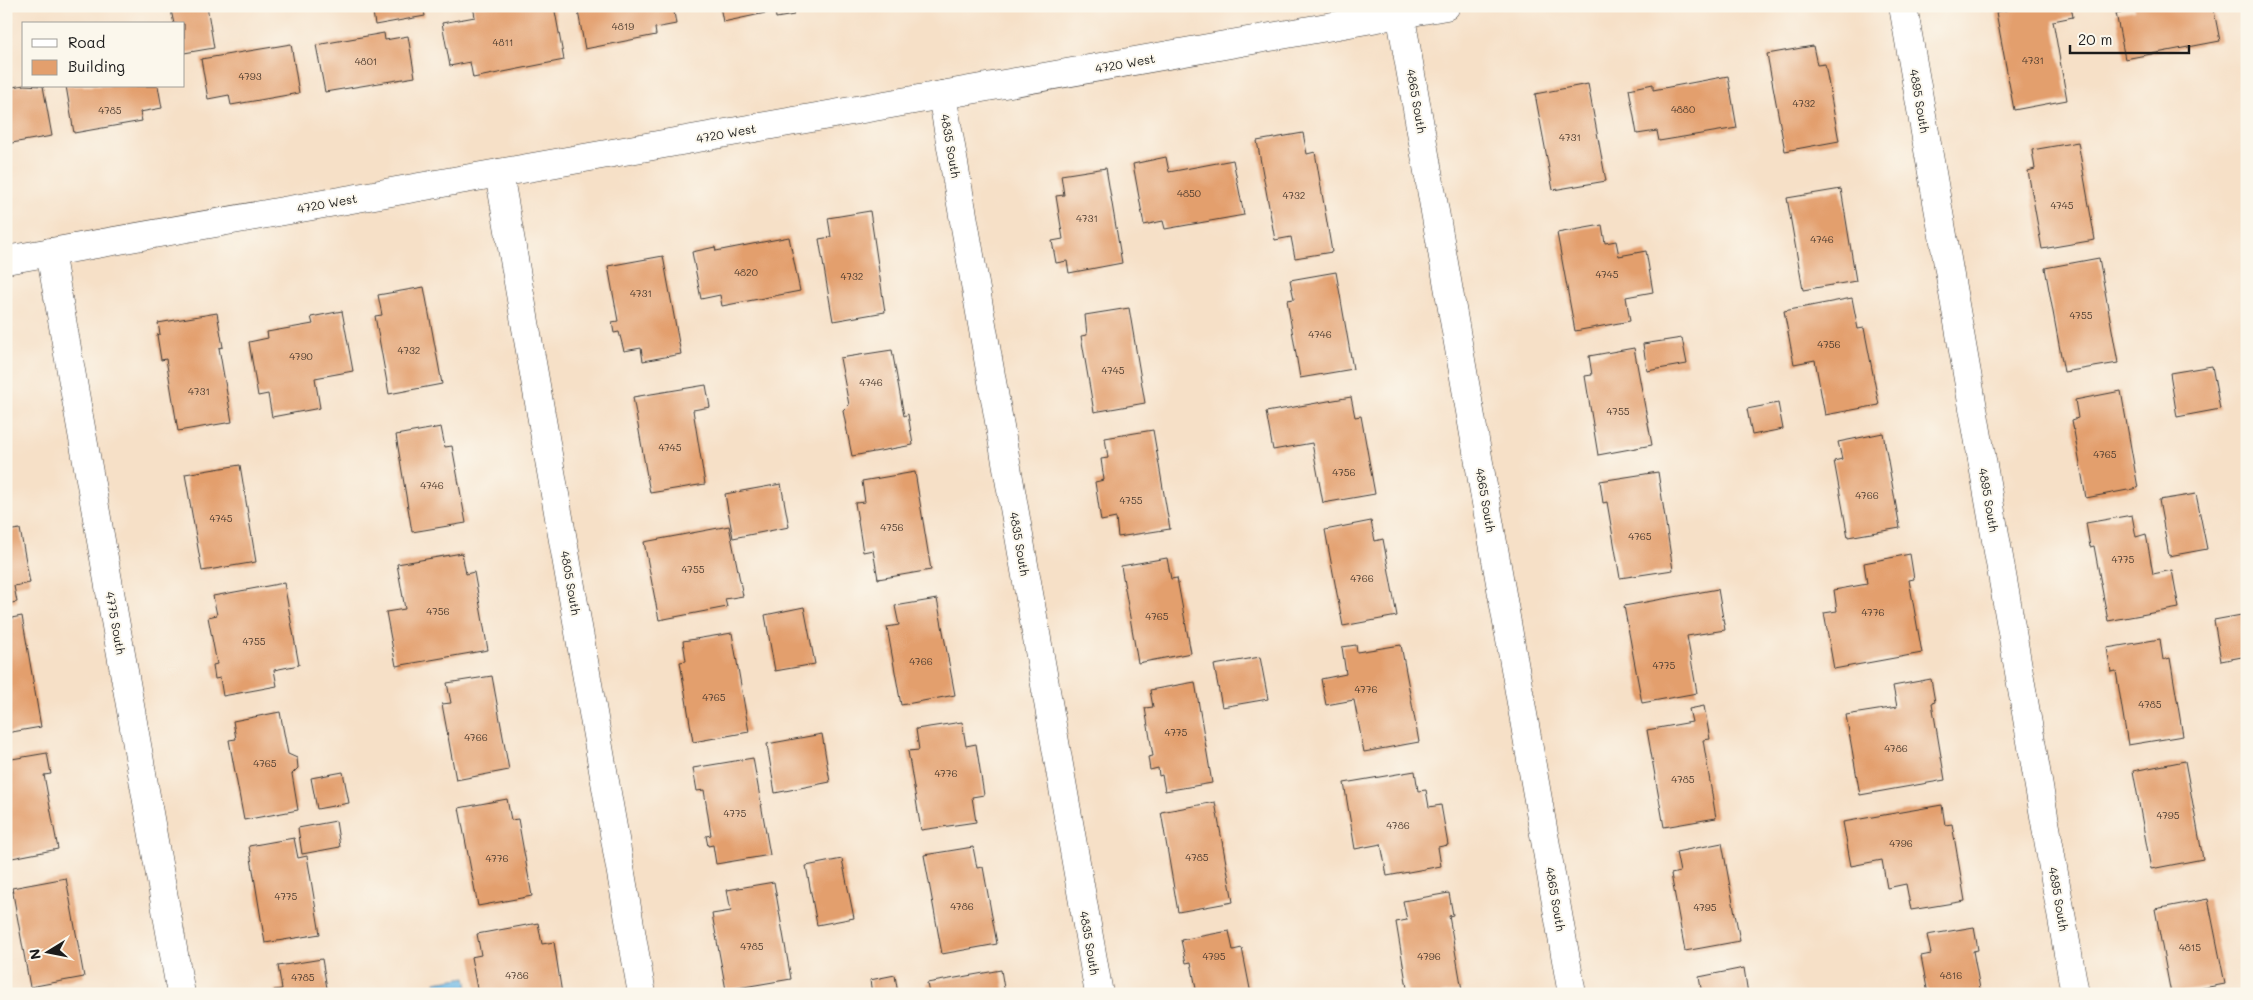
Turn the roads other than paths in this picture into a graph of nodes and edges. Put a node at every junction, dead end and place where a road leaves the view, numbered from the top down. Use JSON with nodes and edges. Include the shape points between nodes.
{"nodes":[{"id":1,"x":1446,"y":6,"type":"edge"},
{"id":2,"x":1903,"y":6,"type":"edge"},
{"id":3,"x":1400,"y":10,"type":"edge"},
{"id":4,"x":942,"y":95,"type":"junction"},
{"id":5,"x":499,"y":173,"type":"junction"},
{"id":6,"x":50,"y":252,"type":"junction"},
{"id":7,"x":6,"y":260,"type":"edge"},
{"id":8,"x":181,"y":994,"type":"edge"},
{"id":9,"x":642,"y":994,"type":"edge"},
{"id":10,"x":1099,"y":994,"type":"edge"},
{"id":11,"x":1572,"y":994,"type":"edge"},
{"id":12,"x":2075,"y":994,"type":"edge"}],
"edges":[{"from":1,"to":3,"type":"street","name":"4720 West"},
{"from":2,"to":12,"type":"street","name":"4895 South"},
{"from":3,"to":4,"type":"street","name":"4720 West"},
{"from":3,"to":11,"type":"street","name":"4865 South"},
{"from":4,"to":5,"type":"street","name":"4720 West"},
{"from":4,"to":10,"type":"street","name":"4835 South"},
{"from":5,"to":6,"type":"street","name":"4720 West"},
{"from":5,"to":9,"type":"street","name":"4805 South"},
{"from":6,"to":7,"type":"street","name":"4720 West"},
{"from":6,"to":8,"type":"street","name":"4775 South"}]}
